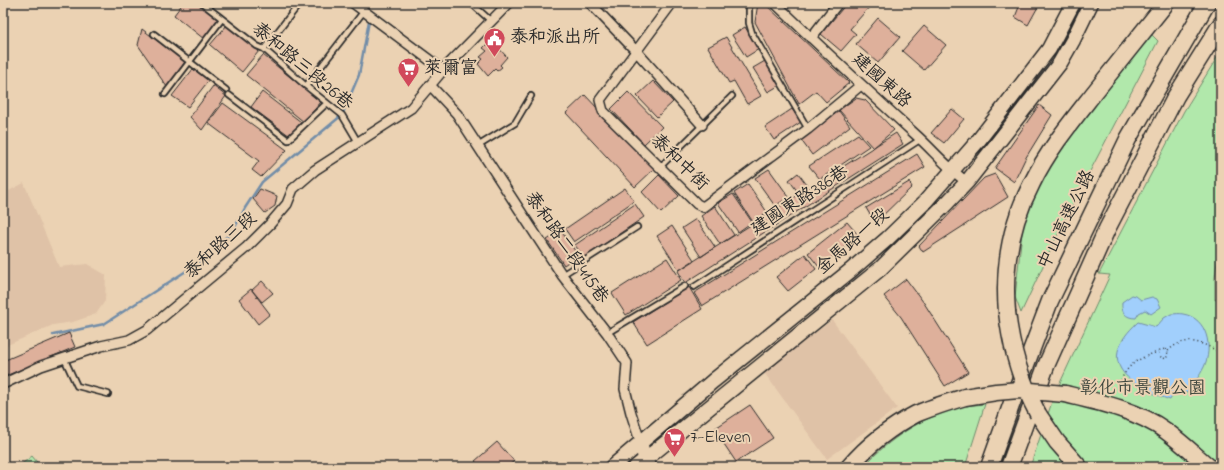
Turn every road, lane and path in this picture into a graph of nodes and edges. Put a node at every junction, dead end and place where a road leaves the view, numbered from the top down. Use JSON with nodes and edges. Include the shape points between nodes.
{"nodes":[{"id":1,"x":202,"y":3,"type":"edge"},
{"id":2,"x":300,"y":3,"type":"edge"},
{"id":3,"x":353,"y":3,"type":"edge"},
{"id":4,"x":471,"y":3,"type":"edge"},
{"id":5,"x":509,"y":3,"type":"edge"},
{"id":6,"x":590,"y":3,"type":"edge"},
{"id":7,"x":672,"y":3,"type":"edge"},
{"id":8,"x":749,"y":3,"type":"edge"},
{"id":9,"x":775,"y":3,"type":"edge"},
{"id":10,"x":838,"y":3,"type":"edge"},
{"id":11,"x":1073,"y":3,"type":"edge"},
{"id":12,"x":1091,"y":3,"type":"edge"},
{"id":13,"x":1166,"y":3,"type":"edge"},
{"id":14,"x":1207,"y":3,"type":"edge"},
{"id":15,"x":368,"y":14,"type":"junction"},
{"id":16,"x":222,"y":20,"type":"junction"},
{"id":17,"x":491,"y":21,"type":"junction"},
{"id":18,"x":1221,"y":24,"type":"edge"},
{"id":19,"x":154,"y":34,"type":"dead end"},
{"id":20,"x":810,"y":38,"type":"junction"},
{"id":21,"x":264,"y":49,"type":"junction"},
{"id":22,"x":636,"y":51,"type":"junction"},
{"id":23,"x":190,"y":62,"type":"junction"},
{"id":24,"x":443,"y":70,"type":"junction"},
{"id":25,"x":861,"y":85,"type":"junction"},
{"id":26,"x":306,"y":86,"type":"junction"},
{"id":27,"x":430,"y":86,"type":"junction"},
{"id":28,"x":226,"y":90,"type":"dead end"},
{"id":29,"x":165,"y":94,"type":"dead end"},
{"id":30,"x":229,"y":95,"type":"dead end"},
{"id":31,"x":531,"y":96,"type":"dead end"},
{"id":32,"x":732,"y":96,"type":"dead end"},
{"id":33,"x":327,"y":103,"type":"junction"},
{"id":34,"x":702,"y":124,"type":"junction"},
{"id":35,"x":808,"y":129,"type":"junction"},
{"id":36,"x":921,"y":139,"type":"junction"},
{"id":37,"x":358,"y":142,"type":"junction"},
{"id":38,"x":478,"y":146,"type":"junction"},
{"id":39,"x":660,"y":167,"type":"junction"},
{"id":40,"x":952,"y":171,"type":"junction"},
{"id":41,"x":966,"y":182,"type":"junction"},
{"id":42,"x":637,"y":227,"type":"dead end"},
{"id":43,"x":562,"y":275,"type":"junction"},
{"id":44,"x":685,"y":286,"type":"dead end"},
{"id":45,"x":694,"y":287,"type":"dead end"},
{"id":46,"x":607,"y":333,"type":"junction"},
{"id":47,"x":1168,"y":351,"type":"junction"},
{"id":48,"x":1217,"y":351,"type":"dead end"},
{"id":49,"x":1158,"y":352,"type":"junction"},
{"id":50,"x":64,"y":358,"type":"junction"},
{"id":51,"x":3,"y":384,"type":"edge"},
{"id":52,"x":1120,"y":384,"type":"dead end"},
{"id":53,"x":108,"y":394,"type":"dead end"},
{"id":54,"x":641,"y":444,"type":"junction"},
{"id":55,"x":644,"y":465,"type":"edge"},
{"id":56,"x":612,"y":467,"type":"edge"},
{"id":57,"x":849,"y":467,"type":"edge"},
{"id":58,"x":989,"y":467,"type":"edge"},
{"id":59,"x":1009,"y":467,"type":"edge"},
{"id":60,"x":1079,"y":467,"type":"edge"},
{"id":61,"x":1209,"y":467,"type":"edge"}],
"edges":[{"from":1,"to":16,"type":"lane","name":"泰和路三段26巷"},
{"from":2,"to":21,"type":"lane"},
{"from":3,"to":15,"type":"street"},
{"from":4,"to":17,"type":"lane"},
{"from":5,"to":17,"type":"street","name":"泰和路三段"},
{"from":6,"to":22,"type":"street"},
{"from":7,"to":22,"type":"street","name":"泰和中街"},
{"from":8,"to":35,"type":"lane","via":[[752,33]]},
{"from":9,"to":20,"type":"street","name":"建國東路"},
{"from":10,"to":20,"type":"street"},
{"from":11,"to":40,"type":"main road","name":"金馬路一段","via":[[1049,49]]},
{"from":12,"to":41,"type":"main road","name":"金馬路一段","via":[[1060,63]]},
{"from":13,"to":60,"type":"highway","bridge":true,"via":[[1052,149],[1032,182],[1020,210],[1008,252],[1005,295],[1015,358],[1028,396],[1038,414],[1057,442]]},
{"from":14,"to":58,"type":"highway","name":"中山高速公路","bridge":true,"via":[[1128,140],[1050,301]]},
{"from":15,"to":24,"type":"street"},
{"from":15,"to":26,"type":"lane"},
{"from":16,"to":21,"type":"lane","name":"泰和路三段26巷"},
{"from":16,"to":23,"type":"lane"},
{"from":17,"to":24,"type":"street","name":"泰和路三段"},
{"from":18,"to":59,"type":"highway","bridge":true,"via":[[1176,96],[1107,229],[1046,366]]},
{"from":19,"to":23,"type":"lane"},
{"from":20,"to":25,"type":"street","name":"建國東路"},
{"from":21,"to":26,"type":"lane","name":"泰和路三段26巷"},
{"from":22,"to":34,"type":"street"},
{"from":22,"to":39,"type":"street","name":"泰和中街","via":[[600,100],[603,111]]},
{"from":23,"to":28,"type":"lane"},
{"from":23,"to":29,"type":"lane"},
{"from":24,"to":27,"type":"street","name":"泰和路三段"},
{"from":25,"to":35,"type":"street","name":"泰和中街"},
{"from":25,"to":36,"type":"street","name":"建國東路"},
{"from":26,"to":33,"type":"lane","name":"泰和路三段26巷"},
{"from":27,"to":37,"type":"street","name":"泰和路三段","via":[[411,108]]},
{"from":27,"to":38,"type":"street","name":"泰和路二段415巷","via":[[457,114]]},
{"from":30,"to":33,"type":"lane","via":[[288,140]]},
{"from":31,"to":38,"type":"lane","via":[[515,123]]},
{"from":32,"to":34,"type":"lane"},
{"from":33,"to":37,"type":"lane","name":"泰和路三段26巷","via":[[342,115]]},
{"from":34,"to":39,"type":"lane"},
{"from":35,"to":39,"type":"street","name":"泰和中街","via":[[703,207]]},
{"from":36,"to":40,"type":"street","name":"建國東路"},
{"from":36,"to":45,"type":"lane","name":"建國東路386巷"},
{"from":37,"to":50,"type":"street","name":"泰和路三段","via":[[298,184],[287,204],[270,224],[148,330],[129,340]]},
{"from":38,"to":43,"type":"street","name":"泰和路二段415巷"},
{"from":40,"to":41,"type":"street","name":"建國東路"},
{"from":40,"to":54,"type":"main road","name":"金馬路一段","via":[[887,239],[713,381]]},
{"from":41,"to":55,"type":"main road","name":"金馬路一段","via":[[947,204],[880,268]]},
{"from":42,"to":43,"type":"lane"},
{"from":43,"to":46,"type":"street","name":"泰和路二段415巷"},
{"from":44,"to":46,"type":"lane"},
{"from":46,"to":54,"type":"street","name":"泰和路二段415巷","via":[[627,363],[625,389]]},
{"from":47,"to":48,"type":"path","via":[[1179,343],[1187,342],[1202,343]]},
{"from":47,"to":49,"type":"path","via":[[1166,349]]},
{"from":47,"to":49,"type":"path","via":[[1166,359]]},
{"from":49,"to":52,"type":"path","via":[[1134,362]]},
{"from":50,"to":51,"type":"street","name":"泰和路三段"},
{"from":50,"to":53,"type":"lane","via":[[77,386]]},
{"from":54,"to":55,"type":"street"},
{"from":54,"to":56,"type":"main road","name":"金馬路一段"},
{"from":57,"to":61,"type":"highway","bridge":true,"via":[[861,453],[916,414],[965,397],[1019,390],[1064,394],[1135,414],[1165,430]]}]}
